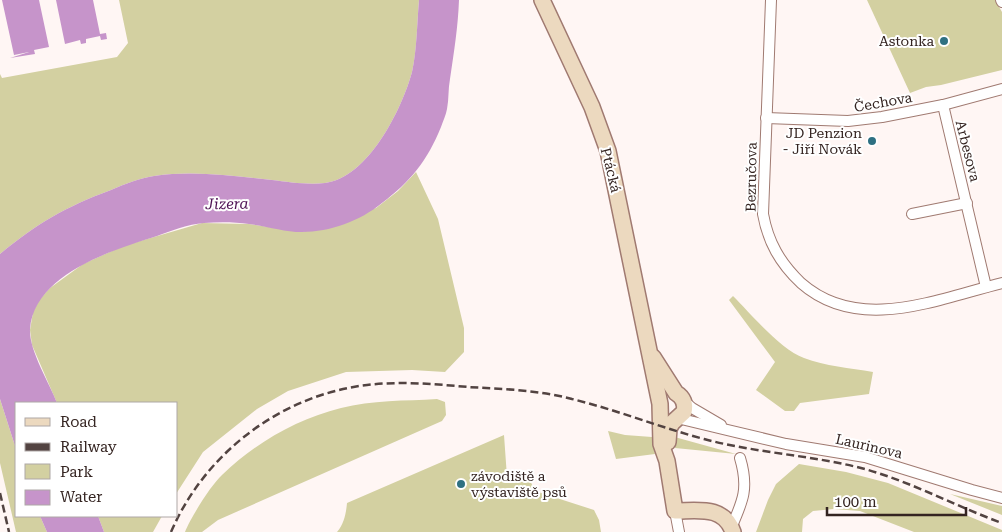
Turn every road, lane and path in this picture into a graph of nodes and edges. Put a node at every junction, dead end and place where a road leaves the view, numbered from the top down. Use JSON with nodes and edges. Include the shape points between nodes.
{"nodes":[{"id":1,"x":542,"y":0,"type":"edge"},
{"id":2,"x":771,"y":0,"type":"edge"},
{"id":3,"x":1002,"y":89,"type":"edge"},
{"id":4,"x":943,"y":105,"type":"junction"},
{"id":5,"x":766,"y":118,"type":"junction"},
{"id":6,"x":967,"y":203,"type":"junction"},
{"id":7,"x":912,"y":214,"type":"dead end"},
{"id":8,"x":1002,"y":283,"type":"edge"},
{"id":9,"x":986,"y":287,"type":"junction"},
{"id":10,"x":648,"y":350,"type":"junction"},
{"id":11,"x":680,"y":397,"type":"junction"},
{"id":12,"x":660,"y":404,"type":"junction"},
{"id":13,"x":676,"y":418,"type":"junction"},
{"id":14,"x":728,"y":430,"type":"junction"},
{"id":15,"x":740,"y":458,"type":"dead end"},
{"id":16,"x":667,"y":461,"type":"junction"},
{"id":17,"x":1002,"y":498,"type":"edge"},
{"id":18,"x":675,"y":511,"type":"junction"},
{"id":19,"x":732,"y":530,"type":"edge"},
{"id":20,"x":678,"y":532,"type":"edge"}],
"edges":[{"from":1,"to":10,"type":"street","name":"Ptácká","via":[[592,107],[608,151]]},
{"from":2,"to":5,"type":"street","name":"Bezručova"},
{"from":3,"to":4,"type":"street","name":"Čechova"},
{"from":4,"to":5,"type":"street","name":"Čechova","via":[[848,122]]},
{"from":4,"to":6,"type":"street","name":"Arbesova"},
{"from":5,"to":9,"type":"street","name":"Bezručova","via":[[763,214],[766,231],[787,270],[805,286],[824,300],[847,307],[877,310],[912,306]]},
{"from":6,"to":7,"type":"street","name":"Arbesova"},
{"from":6,"to":9,"type":"street","name":"Arbesova"},
{"from":8,"to":9,"type":"street","name":"Bezručova"},
{"from":10,"to":11,"type":"street","name":"Ptácká"},
{"from":10,"to":12,"type":"street","name":"Ptácká"},
{"from":11,"to":12,"type":"street","via":[[664,394]]},
{"from":11,"to":13,"type":"street","via":[[684,412]]},
{"from":11,"to":14,"type":"street","name":"Laurinova"},
{"from":12,"to":13,"type":"street","via":[[667,415]]},
{"from":12,"to":16,"type":"street","name":"Ptácká","via":[[661,444]]},
{"from":13,"to":14,"type":"street","name":"Laurinova"},
{"from":13,"to":16,"type":"street","name":"Ptácká","via":[[670,429]]},
{"from":14,"to":17,"type":"street","name":"Laurinova","via":[[786,444],[865,457]]},
{"from":15,"to":19,"type":"street","via":[[745,490]]},
{"from":16,"to":18,"type":"street","name":"Ptácká"},
{"from":18,"to":19,"type":"street","via":[[713,511],[725,519]]},
{"from":18,"to":20,"type":"street","name":"Ptácká"}]}
